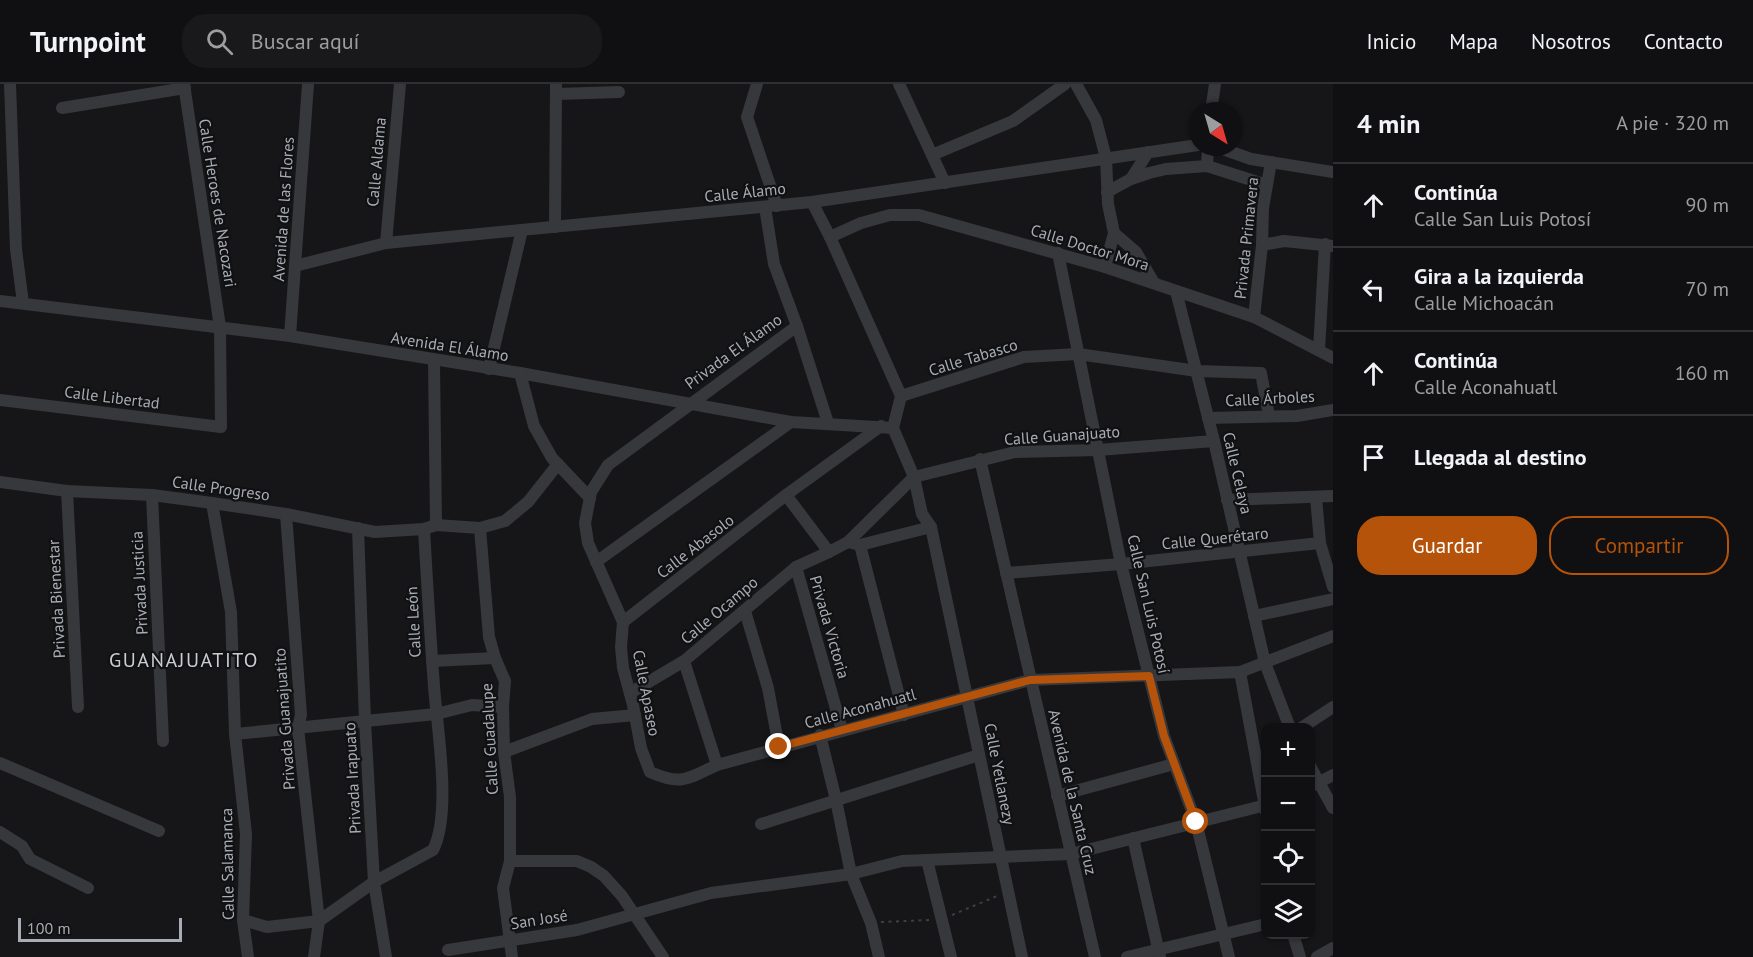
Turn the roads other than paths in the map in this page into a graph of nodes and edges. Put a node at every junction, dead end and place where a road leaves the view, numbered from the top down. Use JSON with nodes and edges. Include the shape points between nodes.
{"nodes":[{"id":1,"x":10,"y":84,"type":"edge"},
{"id":2,"x":308,"y":84,"type":"edge"},
{"id":3,"x":400,"y":84,"type":"edge"},
{"id":4,"x":756,"y":84,"type":"edge"},
{"id":5,"x":899,"y":84,"type":"edge"},
{"id":6,"x":1065,"y":84,"type":"edge"},
{"id":7,"x":1076,"y":84,"type":"edge"},
{"id":8,"x":1215,"y":84,"type":"edge"},
{"id":9,"x":184,"y":86,"type":"edge"},
{"id":10,"x":556,"y":89,"type":"edge"},
{"id":11,"x":619,"y":92,"type":"dead end"},
{"id":12,"x":1213,"y":102,"type":"edge"},
{"id":13,"x":62,"y":108,"type":"dead end"},
{"id":14,"x":1189,"y":146,"type":"edge"},
{"id":15,"x":1148,"y":152,"type":"junction"},
{"id":16,"x":932,"y":155,"type":"junction"},
{"id":17,"x":1208,"y":156,"type":"edge"},
{"id":18,"x":1242,"y":156,"type":"edge"},
{"id":19,"x":1106,"y":158,"type":"junction"},
{"id":20,"x":1272,"y":162,"type":"junction"},
{"id":21,"x":1208,"y":166,"type":"junction"},
{"id":22,"x":1333,"y":172,"type":"edge"},
{"id":23,"x":1131,"y":179,"type":"junction"},
{"id":24,"x":945,"y":183,"type":"junction"},
{"id":25,"x":1267,"y":185,"type":"junction"},
{"id":26,"x":1107,"y":192,"type":"junction"},
{"id":27,"x":812,"y":202,"type":"junction"},
{"id":28,"x":771,"y":206,"type":"junction"},
{"id":29,"x":555,"y":227,"type":"junction"},
{"id":30,"x":522,"y":230,"type":"junction"},
{"id":31,"x":1114,"y":233,"type":"junction"},
{"id":32,"x":830,"y":237,"type":"junction"},
{"id":33,"x":386,"y":243,"type":"junction"},
{"id":34,"x":1262,"y":245,"type":"junction"},
{"id":35,"x":1329,"y":245,"type":"edge"},
{"id":36,"x":1058,"y":253,"type":"junction"},
{"id":37,"x":295,"y":266,"type":"junction"},
{"id":38,"x":1105,"y":267,"type":"junction"},
{"id":39,"x":1154,"y":283,"type":"junction"},
{"id":40,"x":1176,"y":291,"type":"junction"},
{"id":41,"x":0,"y":301,"type":"edge"},
{"id":42,"x":23,"y":303,"type":"junction"},
{"id":43,"x":1254,"y":317,"type":"junction"},
{"id":44,"x":797,"y":326,"type":"junction"},
{"id":45,"x":220,"y":327,"type":"junction"},
{"id":46,"x":290,"y":336,"type":"junction"},
{"id":47,"x":1319,"y":351,"type":"junction"},
{"id":48,"x":1078,"y":354,"type":"junction"},
{"id":49,"x":1333,"y":358,"type":"edge"},
{"id":50,"x":434,"y":360,"type":"junction"},
{"id":51,"x":489,"y":369,"type":"junction"},
{"id":52,"x":1197,"y":371,"type":"junction"},
{"id":53,"x":520,"y":374,"type":"junction"},
{"id":54,"x":901,"y":396,"type":"junction"},
{"id":55,"x":0,"y":400,"type":"edge"},
{"id":56,"x":689,"y":404,"type":"junction"},
{"id":57,"x":1333,"y":410,"type":"edge"},
{"id":58,"x":1269,"y":416,"type":"junction"},
{"id":59,"x":1208,"y":417,"type":"junction"},
{"id":60,"x":791,"y":422,"type":"junction"},
{"id":61,"x":828,"y":423,"type":"junction"},
{"id":62,"x":221,"y":427,"type":"joint"},
{"id":63,"x":887,"y":427,"type":"junction"},
{"id":64,"x":1214,"y":441,"type":"junction"},
{"id":65,"x":1098,"y":450,"type":"junction"},
{"id":66,"x":980,"y":459,"type":"junction"},
{"id":67,"x":558,"y":464,"type":"junction"},
{"id":68,"x":914,"y":477,"type":"junction"},
{"id":69,"x":0,"y":482,"type":"edge"},
{"id":70,"x":67,"y":491,"type":"junction"},
{"id":71,"x":152,"y":495,"type":"junction"},
{"id":72,"x":786,"y":495,"type":"junction"},
{"id":73,"x":1333,"y":496,"type":"edge"},
{"id":74,"x":1316,"y":497,"type":"junction"},
{"id":75,"x":590,"y":498,"type":"junction"},
{"id":76,"x":1227,"y":500,"type":"junction"},
{"id":77,"x":212,"y":503,"type":"junction"},
{"id":78,"x":286,"y":514,"type":"junction"},
{"id":79,"x":931,"y":526,"type":"junction"},
{"id":80,"x":430,"y":527,"type":"junction"},
{"id":81,"x":358,"y":528,"type":"junction"},
{"id":82,"x":480,"y":528,"type":"junction"},
{"id":83,"x":1320,"y":543,"type":"junction"},
{"id":84,"x":854,"y":544,"type":"junction"},
{"id":85,"x":829,"y":552,"type":"junction"},
{"id":86,"x":1239,"y":552,"type":"junction"},
{"id":87,"x":596,"y":562,"type":"junction"},
{"id":88,"x":1121,"y":564,"type":"junction"},
{"id":89,"x":1330,"y":565,"type":"edge"},
{"id":90,"x":796,"y":567,"type":"junction"},
{"id":91,"x":1006,"y":573,"type":"junction"},
{"id":92,"x":1333,"y":587,"type":"edge"},
{"id":93,"x":1333,"y":598,"type":"edge"},
{"id":94,"x":744,"y":610,"type":"junction"},
{"id":95,"x":1254,"y":616,"type":"junction"},
{"id":96,"x":623,"y":622,"type":"junction"},
{"id":97,"x":1333,"y":636,"type":"edge"},
{"id":98,"x":495,"y":658,"type":"junction"},
{"id":99,"x":432,"y":661,"type":"junction"},
{"id":100,"x":684,"y":661,"type":"junction"},
{"id":101,"x":1265,"y":663,"type":"junction"},
{"id":102,"x":1240,"y":672,"type":"junction"},
{"id":103,"x":1149,"y":676,"type":"junction"},
{"id":104,"x":1030,"y":680,"type":"junction"},
{"id":105,"x":630,"y":693,"type":"junction"},
{"id":106,"x":968,"y":695,"type":"junction"},
{"id":107,"x":503,"y":706,"type":"junction"},
{"id":108,"x":78,"y":707,"type":"dead end"},
{"id":109,"x":1333,"y":707,"type":"edge"},
{"id":110,"x":436,"y":714,"type":"junction"},
{"id":111,"x":635,"y":715,"type":"junction"},
{"id":112,"x":904,"y":715,"type":"junction"},
{"id":113,"x":365,"y":721,"type":"junction"},
{"id":114,"x":1288,"y":723,"type":"edge"},
{"id":115,"x":1309,"y":723,"type":"edge"},
{"id":116,"x":298,"y":728,"type":"junction"},
{"id":117,"x":842,"y":730,"type":"junction"},
{"id":118,"x":235,"y":734,"type":"junction"},
{"id":119,"x":820,"y":735,"type":"junction"},
{"id":120,"x":163,"y":741,"type":"dead end"},
{"id":121,"x":779,"y":747,"type":"junction"},
{"id":122,"x":1260,"y":747,"type":"edge"},
{"id":123,"x":504,"y":752,"type":"junction"},
{"id":124,"x":979,"y":756,"type":"junction"},
{"id":125,"x":0,"y":763,"type":"edge"},
{"id":126,"x":1174,"y":764,"type":"junction"},
{"id":127,"x":717,"y":765,"type":"junction"},
{"id":128,"x":1333,"y":775,"type":"edge"},
{"id":129,"x":1262,"y":777,"type":"edge"},
{"id":130,"x":666,"y":779,"type":"joint"},
{"id":131,"x":1315,"y":785,"type":"edge"},
{"id":132,"x":1057,"y":796,"type":"junction"},
{"id":133,"x":836,"y":800,"type":"junction"},
{"id":134,"x":1261,"y":808,"type":"edge"},
{"id":135,"x":1333,"y":808,"type":"edge"},
{"id":136,"x":1196,"y":822,"type":"junction"},
{"id":137,"x":761,"y":824,"type":"dead end"},
{"id":138,"x":159,"y":831,"type":"dead end"},
{"id":139,"x":0,"y":832,"type":"edge"},
{"id":140,"x":1133,"y":838,"type":"junction"},
{"id":141,"x":1071,"y":855,"type":"junction"},
{"id":142,"x":1000,"y":856,"type":"junction"},
{"id":143,"x":927,"y":860,"type":"junction"},
{"id":144,"x":510,"y":861,"type":"junction"},
{"id":145,"x":851,"y":874,"type":"junction"},
{"id":146,"x":374,"y":882,"type":"junction"},
{"id":147,"x":88,"y":888,"type":"dead end"},
{"id":148,"x":634,"y":914,"type":"junction"},
{"id":149,"x":243,"y":920,"type":"junction"},
{"id":150,"x":319,"y":921,"type":"junction"},
{"id":151,"x":1261,"y":925,"type":"edge"},
{"id":152,"x":1224,"y":933,"type":"junction"},
{"id":153,"x":1295,"y":939,"type":"edge"},
{"id":154,"x":510,"y":940,"type":"junction"},
{"id":155,"x":1333,"y":948,"type":"edge"},
{"id":156,"x":448,"y":950,"type":"dead end"},
{"id":157,"x":1159,"y":953,"type":"edge"},
{"id":158,"x":248,"y":957,"type":"edge"},
{"id":159,"x":314,"y":957,"type":"edge"},
{"id":160,"x":386,"y":957,"type":"edge"},
{"id":161,"x":512,"y":957,"type":"edge"},
{"id":162,"x":663,"y":957,"type":"edge"},
{"id":163,"x":879,"y":957,"type":"edge"},
{"id":164,"x":951,"y":957,"type":"edge"},
{"id":165,"x":1022,"y":957,"type":"edge"},
{"id":166,"x":1095,"y":957,"type":"edge"},
{"id":167,"x":1127,"y":957,"type":"edge"},
{"id":168,"x":1230,"y":957,"type":"edge"},
{"id":169,"x":1300,"y":957,"type":"edge"},
{"id":170,"x":1317,"y":957,"type":"edge"}],
"edges":[{"from":1,"to":42,"type":"street","via":[[16,249]]},
{"from":2,"to":37,"type":"street","name":"Avenida de las Flores"},
{"from":3,"to":33,"type":"street","name":"Calle Aldama"},
{"from":4,"to":28,"type":"street","via":[[747,117]]},
{"from":5,"to":16,"type":"street"},
{"from":6,"to":16,"type":"street","via":[[1013,121]]},
{"from":7,"to":19,"type":"street","via":[[1096,120]]},
{"from":8,"to":12,"type":"street"},
{"from":9,"to":13,"type":"street"},
{"from":9,"to":45,"type":"street","name":"Calle Heroes de Nacozari"},
{"from":10,"to":11,"type":"street"},
{"from":10,"to":29,"type":"street"},
{"from":14,"to":15,"type":"street","name":"Calle Álamo"},
{"from":15,"to":19,"type":"street","name":"Calle Álamo"},
{"from":15,"to":23,"type":"street"},
{"from":16,"to":24,"type":"street"},
{"from":17,"to":21,"type":"street"},
{"from":18,"to":20,"type":"street"},
{"from":19,"to":24,"type":"street","name":"Calle Álamo"},
{"from":19,"to":26,"type":"street"},
{"from":20,"to":22,"type":"street"},
{"from":20,"to":25,"type":"street","name":"Privada Primavera"},
{"from":21,"to":23,"type":"street","via":[[1166,169]]},
{"from":21,"to":25,"type":"street"},
{"from":23,"to":26,"type":"street"},
{"from":24,"to":27,"type":"street","name":"Calle Álamo"},
{"from":25,"to":34,"type":"street","name":"Privada Primavera"},
{"from":26,"to":31,"type":"street"},
{"from":27,"to":28,"type":"street","name":"Calle Álamo"},
{"from":27,"to":32,"type":"street"},
{"from":28,"to":29,"type":"street","name":"Calle Álamo"},
{"from":28,"to":44,"type":"street","via":[[774,264]]},
{"from":29,"to":30,"type":"street","name":"Calle Álamo"},
{"from":30,"to":33,"type":"street","name":"Calle Álamo"},
{"from":30,"to":51,"type":"street"},
{"from":31,"to":38,"type":"street"},
{"from":31,"to":39,"type":"street","via":[[1136,252]]},
{"from":32,"to":36,"type":"street","name":"Calle Doctor Mora","via":[[890,215],[920,215]]},
{"from":32,"to":54,"type":"street"},
{"from":33,"to":37,"type":"street","name":"Calle Álamo"},
{"from":34,"to":35,"type":"street","via":[[1284,241]]},
{"from":34,"to":43,"type":"street","name":"Privada Primavera"},
{"from":35,"to":47,"type":"street"},
{"from":36,"to":38,"type":"street","name":"Calle Doctor Mora"},
{"from":36,"to":48,"type":"street","name":"Calle San Luis Potosí"},
{"from":37,"to":46,"type":"street","name":"Avenida de las Flores"},
{"from":38,"to":39,"type":"street","name":"Calle Doctor Mora"},
{"from":39,"to":40,"type":"street","name":"Calle Doctor Mora"},
{"from":40,"to":43,"type":"street","name":"Calle Doctor Mora"},
{"from":40,"to":52,"type":"street","name":"Calle Celaya"},
{"from":41,"to":42,"type":"street","name":"Avenida El Álamo"},
{"from":42,"to":45,"type":"street","name":"Avenida El Álamo"},
{"from":43,"to":47,"type":"street","name":"Calle Doctor Mora"},
{"from":44,"to":56,"type":"street","name":"Privada El Álamo"},
{"from":44,"to":61,"type":"street"},
{"from":45,"to":46,"type":"street","name":"Avenida El Álamo"},
{"from":45,"to":62,"type":"street","name":"Calle Heroes de Nacozari"},
{"from":46,"to":50,"type":"street","name":"Avenida El Álamo"},
{"from":47,"to":49,"type":"street","name":"Calle Doctor Mora"},
{"from":48,"to":52,"type":"street","name":"Calle Tabasco"},
{"from":48,"to":54,"type":"street","name":"Calle Tabasco","via":[[1024,357]]},
{"from":48,"to":65,"type":"street","name":"Calle San Luis Potosí"},
{"from":50,"to":51,"type":"street","name":"Avenida El Álamo"},
{"from":50,"to":80,"type":"street","name":"Calle León"},
{"from":51,"to":53,"type":"street","name":"Avenida El Álamo"},
{"from":52,"to":58,"type":"street","name":"Calle Tabasco","via":[[1261,373]]},
{"from":52,"to":59,"type":"street","name":"Calle Celaya"},
{"from":53,"to":56,"type":"street","name":"Avenida El Álamo"},
{"from":53,"to":67,"type":"street","via":[[534,426]]},
{"from":54,"to":63,"type":"street"},
{"from":55,"to":62,"type":"street","name":"Calle Libertad"},
{"from":56,"to":60,"type":"street","name":"Avenida El Álamo"},
{"from":56,"to":75,"type":"street","name":"Calle Apaseo","via":[[608,465]]},
{"from":57,"to":58,"type":"street","name":"Calle Árboles"},
{"from":58,"to":59,"type":"street","name":"Calle Árboles"},
{"from":59,"to":64,"type":"street","name":"Calle Celaya"},
{"from":60,"to":61,"type":"street","name":"Avenida El Álamo"},
{"from":60,"to":87,"type":"street"},
{"from":61,"to":63,"type":"street","name":"Avenida El Álamo"},
{"from":63,"to":68,"type":"street"},
{"from":63,"to":72,"type":"street","name":"Calle Abasolo"},
{"from":64,"to":65,"type":"street","name":"Calle Guanajuato"},
{"from":64,"to":76,"type":"street","name":"Calle Celaya"},
{"from":65,"to":66,"type":"street","name":"Calle Guanajuato","via":[[1015,452]]},
{"from":65,"to":88,"type":"street","name":"Calle San Luis Potosí"},
{"from":66,"to":68,"type":"street","name":"Calle Guanajuato"},
{"from":66,"to":91,"type":"street","name":"Avenida de la Santa Cruz"},
{"from":67,"to":75,"type":"street"},
{"from":67,"to":82,"type":"street","via":[[528,502],[505,521]]},
{"from":68,"to":79,"type":"street","via":[[922,514]]},
{"from":68,"to":84,"type":"street"},
{"from":69,"to":70,"type":"street","name":"Calle Progreso"},
{"from":70,"to":71,"type":"street","name":"Calle Progreso"},
{"from":70,"to":108,"type":"street","name":"Privada Bienestar"},
{"from":71,"to":77,"type":"street","name":"Calle Progreso"},
{"from":71,"to":120,"type":"street","name":"Privada Justicia"},
{"from":72,"to":85,"type":"street"},
{"from":72,"to":96,"type":"street","name":"Calle Abasolo"},
{"from":73,"to":74,"type":"street"},
{"from":74,"to":76,"type":"street"},
{"from":74,"to":83,"type":"street"},
{"from":75,"to":87,"type":"street","name":"Calle Apaseo","via":[[585,523]]},
{"from":76,"to":86,"type":"street","name":"Calle Celaya"},
{"from":77,"to":78,"type":"street","name":"Calle Progreso"},
{"from":77,"to":118,"type":"street","name":"Calle Salamanca","via":[[231,612]]},
{"from":78,"to":81,"type":"street","name":"Calle Progreso"},
{"from":78,"to":116,"type":"street","name":"Privada Guanajuatito","via":[[301,715]]},
{"from":79,"to":84,"type":"street"},
{"from":79,"to":106,"type":"street","name":"Calle Yetlanezy"},
{"from":80,"to":81,"type":"street","name":"Calle Progreso","via":[[375,532]]},
{"from":80,"to":82,"type":"street"},
{"from":80,"to":99,"type":"street","name":"Calle León"},
{"from":81,"to":113,"type":"street","name":"Privada Irapuato"},
{"from":82,"to":98,"type":"street","name":"Calle Guadalupe","via":[[489,637]]},
{"from":83,"to":86,"type":"street","name":"Calle Querétaro"},
{"from":83,"to":89,"type":"street"},
{"from":84,"to":85,"type":"street","name":"Calle Ocampo"},
{"from":84,"to":112,"type":"street"},
{"from":85,"to":90,"type":"street","name":"Calle Ocampo"},
{"from":86,"to":88,"type":"street","name":"Calle Querétaro"},
{"from":86,"to":95,"type":"street","name":"Calle Celaya"},
{"from":87,"to":96,"type":"street","name":"Calle Apaseo"},
{"from":88,"to":91,"type":"street","name":"Calle Querétaro"},
{"from":88,"to":103,"type":"street","name":"Calle San Luis Potosí"},
{"from":89,"to":92,"type":"street"},
{"from":90,"to":94,"type":"street","name":"Calle Ocampo"},
{"from":90,"to":117,"type":"street","name":"Privada Victoria"},
{"from":91,"to":104,"type":"street","name":"Avenida de la Santa Cruz"},
{"from":93,"to":95,"type":"street"},
{"from":94,"to":100,"type":"street","name":"Calle Ocampo"},
{"from":94,"to":121,"type":"street","via":[[768,688]]},
{"from":95,"to":101,"type":"street","name":"Calle Celaya"},
{"from":96,"to":105,"type":"street","name":"Calle Apaseo","via":[[623,668]]},
{"from":97,"to":101,"type":"street","name":"Calle Aconahuatl"},
{"from":98,"to":99,"type":"street"},
{"from":98,"to":107,"type":"street","name":"Calle Guadalupe","via":[[505,681]]},
{"from":99,"to":110,"type":"street","name":"Calle León"},
{"from":100,"to":105,"type":"street","name":"Calle Ocampo"},
{"from":100,"to":127,"type":"street"},
{"from":101,"to":102,"type":"street","name":"Calle Aconahuatl"},
{"from":101,"to":114,"type":"street","name":"Calle Celaya"},
{"from":102,"to":103,"type":"street","name":"Calle Aconahuatl"},
{"from":102,"to":122,"type":"street"},
{"from":103,"to":104,"type":"street","name":"Calle Aconahuatl"},
{"from":103,"to":126,"type":"street","name":"Calle San Luis Potosí"},
{"from":104,"to":106,"type":"street","name":"Calle Aconahuatl"},
{"from":104,"to":132,"type":"street","name":"Avenida de la Santa Cruz"},
{"from":105,"to":111,"type":"street","name":"Calle Apaseo"},
{"from":106,"to":112,"type":"street","name":"Calle Aconahuatl"},
{"from":106,"to":124,"type":"street","name":"Calle Yetlanezy"},
{"from":107,"to":110,"type":"street","via":[[472,705]]},
{"from":107,"to":123,"type":"street","name":"Calle Guadalupe"},
{"from":109,"to":115,"type":"street"},
{"from":110,"to":113,"type":"street"},
{"from":110,"to":146,"type":"street","name":"Calle León","via":[[443,792],[438,841],[433,850]]},
{"from":111,"to":123,"type":"street","via":[[592,719]]},
{"from":111,"to":130,"type":"street","name":"Calle Apaseo","via":[[650,772]]},
{"from":112,"to":117,"type":"street","name":"Calle Aconahuatl"},
{"from":113,"to":116,"type":"street"},
{"from":113,"to":146,"type":"street","name":"Privada Irapuato"},
{"from":116,"to":118,"type":"street"},
{"from":116,"to":150,"type":"street","name":"Privada Guanajuatito"},
{"from":117,"to":119,"type":"street","name":"Calle Aconahuatl"},
{"from":118,"to":149,"type":"street","name":"Calle Salamanca","via":[[246,834]]},
{"from":119,"to":121,"type":"street","name":"Calle Aconahuatl"},
{"from":119,"to":133,"type":"street"},
{"from":121,"to":127,"type":"street","name":"Calle Aconahuatl"},
{"from":122,"to":129,"type":"street"},
{"from":123,"to":144,"type":"street","name":"Calle Guadalupe","via":[[510,797]]},
{"from":124,"to":133,"type":"street"},
{"from":124,"to":142,"type":"street","name":"Calle Yetlanezy"},
{"from":125,"to":138,"type":"street"},
{"from":126,"to":132,"type":"street"},
{"from":126,"to":136,"type":"street","name":"Calle San Luis Potosí"},
{"from":127,"to":130,"type":"street","name":"Calle Aconahuatl","via":[[685,780]]},
{"from":128,"to":131,"type":"street"},
{"from":131,"to":135,"type":"street"},
{"from":132,"to":141,"type":"street","name":"Avenida de la Santa Cruz"},
{"from":133,"to":137,"type":"street"},
{"from":133,"to":145,"type":"street"},
{"from":134,"to":136,"type":"street","name":"San José"},
{"from":136,"to":140,"type":"street","name":"San José"},
{"from":136,"to":152,"type":"street","name":"Calle San Luis Potosí"},
{"from":139,"to":147,"type":"street","via":[[22,846],[30,860]]},
{"from":140,"to":141,"type":"street","name":"San José"},
{"from":140,"to":157,"type":"street"},
{"from":141,"to":142,"type":"street","name":"San José"},
{"from":141,"to":166,"type":"street","name":"Avenida de la Santa Cruz"},
{"from":142,"to":143,"type":"street","name":"San José"},
{"from":142,"to":165,"type":"street","name":"Calle Yetlanezy"},
{"from":143,"to":145,"type":"street","name":"San José","via":[[903,861]]},
{"from":143,"to":164,"type":"street"},
{"from":144,"to":148,"type":"street","via":[[577,861],[604,876]]},
{"from":144,"to":154,"type":"street","name":"Calle Guadalupe","via":[[503,888]]},
{"from":145,"to":148,"type":"street","name":"San José","via":[[711,892]]},
{"from":145,"to":163,"type":"street","via":[[871,922]]},
{"from":146,"to":150,"type":"street"},
{"from":146,"to":160,"type":"street","name":"Privada Irapuato"},
{"from":148,"to":154,"type":"street","name":"San José","via":[[577,930]]},
{"from":148,"to":162,"type":"street"},
{"from":149,"to":150,"type":"street","via":[[267,927]]},
{"from":149,"to":158,"type":"street","name":"Calle Salamanca"},
{"from":150,"to":159,"type":"street","name":"Privada Guanajuatito"},
{"from":151,"to":152,"type":"street"},
{"from":152,"to":157,"type":"street"},
{"from":152,"to":168,"type":"street","name":"Calle San Luis Potosí"},
{"from":153,"to":169,"type":"street"},
{"from":154,"to":156,"type":"street","name":"San José"},
{"from":154,"to":161,"type":"street","name":"Calle Guadalupe"},
{"from":155,"to":170,"type":"street"},
{"from":157,"to":167,"type":"street"}]}
